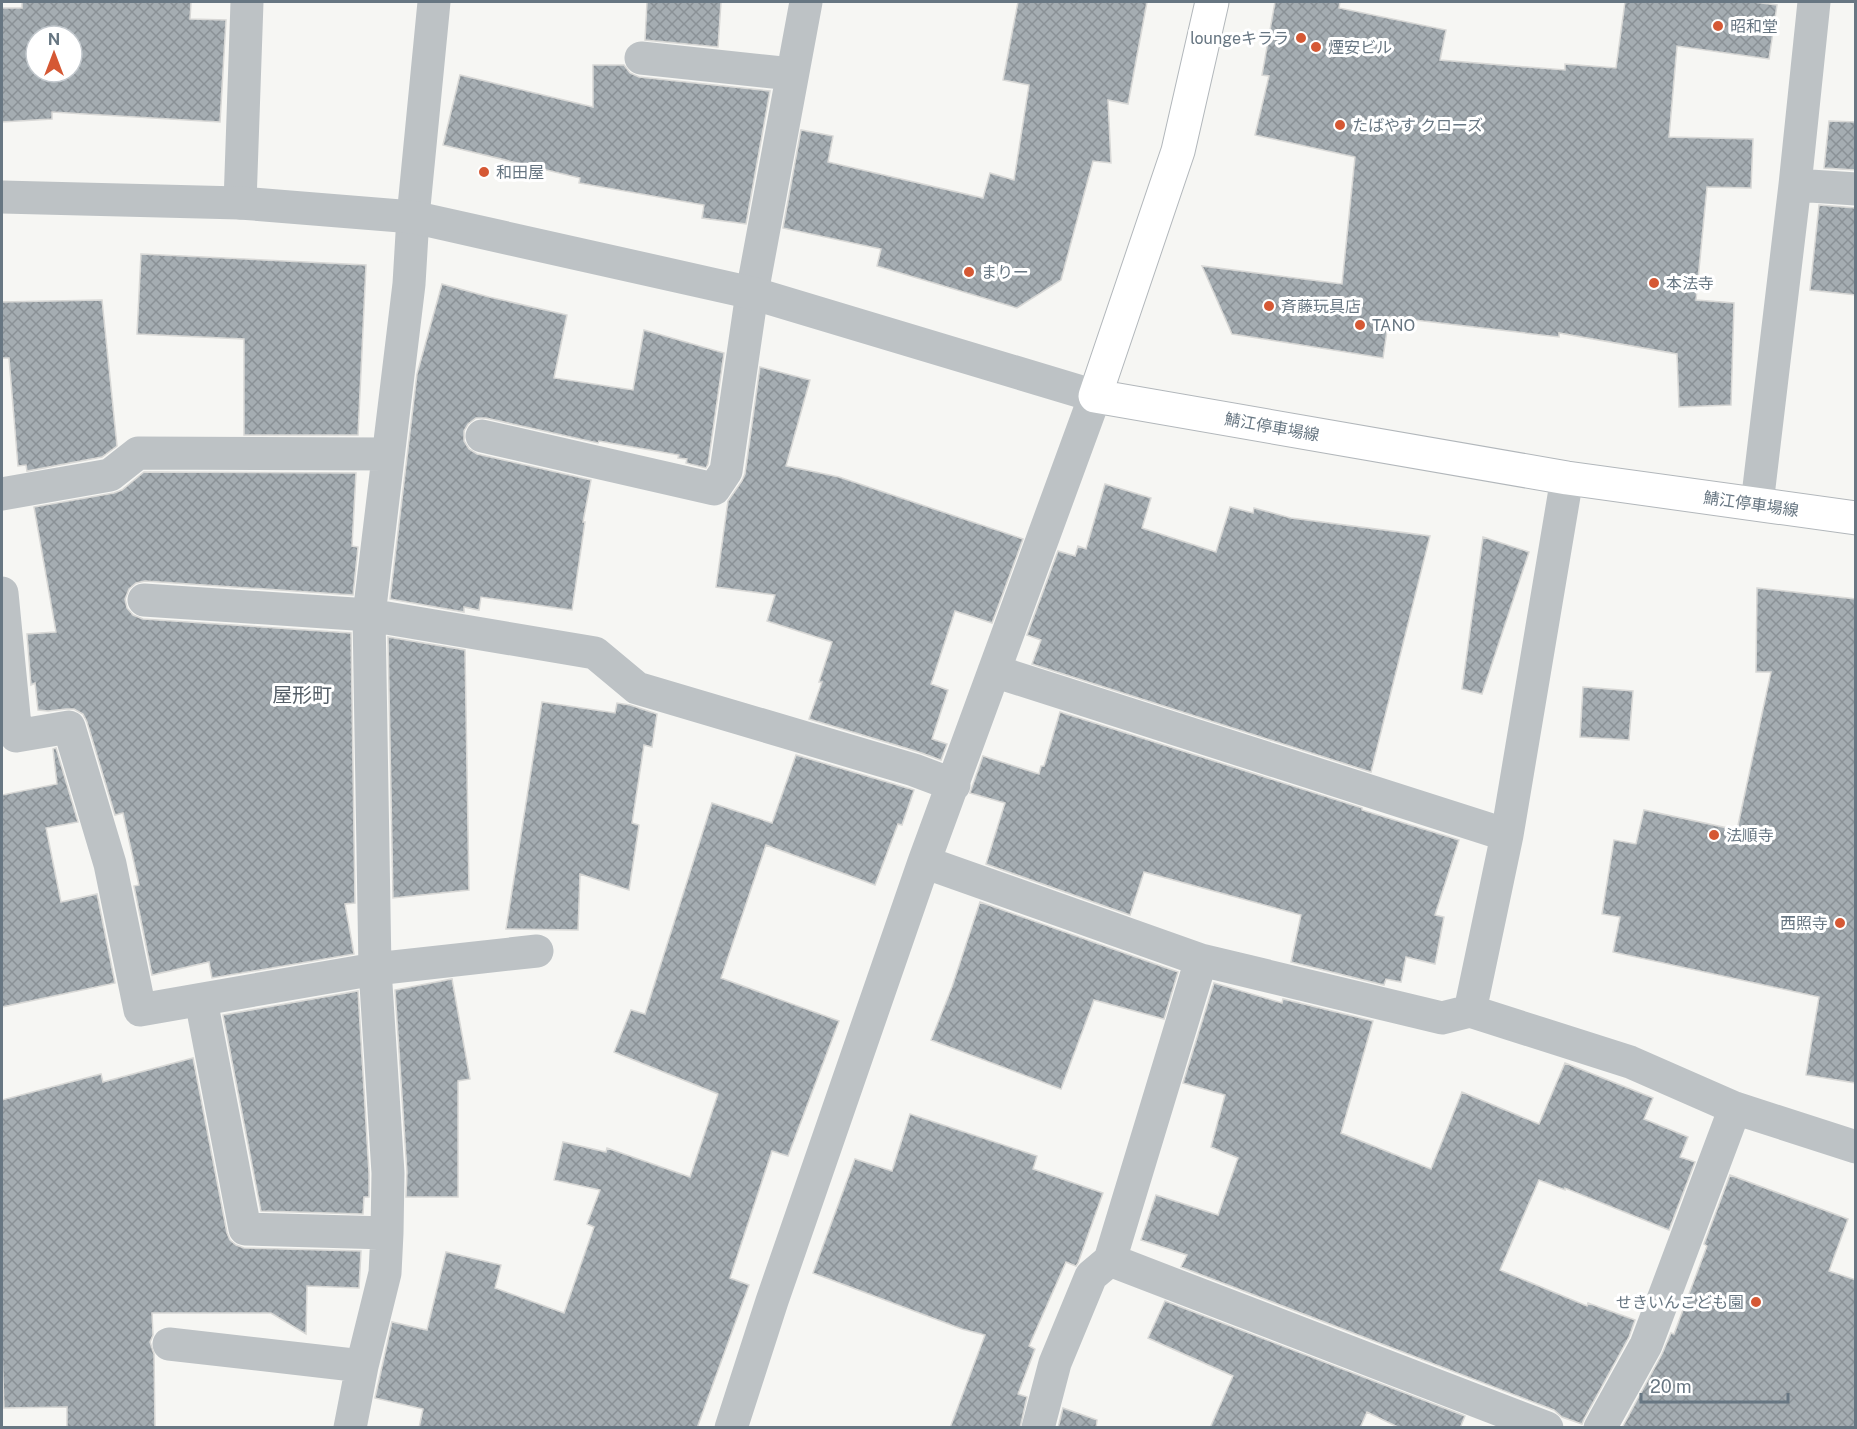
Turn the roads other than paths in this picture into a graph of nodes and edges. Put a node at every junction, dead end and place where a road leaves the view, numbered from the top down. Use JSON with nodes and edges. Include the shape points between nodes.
{"nodes":[{"id":1,"x":247,"y":2,"type":"edge"},
{"id":2,"x":434,"y":2,"type":"edge"},
{"id":3,"x":806,"y":2,"type":"edge"},
{"id":4,"x":1212,"y":2,"type":"edge"},
{"id":5,"x":1814,"y":2,"type":"edge"},
{"id":6,"x":641,"y":58,"type":"dead end"},
{"id":7,"x":792,"y":74,"type":"junction"},
{"id":8,"x":1795,"y":185,"type":"junction"},
{"id":9,"x":1856,"y":189,"type":"edge"},
{"id":10,"x":2,"y":197,"type":"edge"},
{"id":11,"x":240,"y":203,"type":"junction"},
{"id":12,"x":413,"y":217,"type":"junction"},
{"id":13,"x":752,"y":293,"type":"junction"},
{"id":14,"x":1095,"y":396,"type":"junction"},
{"id":15,"x":482,"y":436,"type":"dead end"},
{"id":16,"x":388,"y":454,"type":"junction"},
{"id":17,"x":1566,"y":478,"type":"junction"},
{"id":18,"x":2,"y":494,"type":"edge"},
{"id":19,"x":1757,"y":504,"type":"junction"},
{"id":20,"x":1856,"y":518,"type":"edge"},
{"id":21,"x":2,"y":593,"type":"edge"},
{"id":22,"x":144,"y":600,"type":"dead end"},
{"id":23,"x":369,"y":615,"type":"junction"},
{"id":24,"x":994,"y":671,"type":"junction"},
{"id":25,"x":9,"y":737,"type":"edge"},
{"id":26,"x":954,"y":785,"type":"junction"},
{"id":27,"x":1507,"y":835,"type":"junction"},
{"id":28,"x":924,"y":862,"type":"junction"},
{"id":29,"x":537,"y":951,"type":"dead end"},
{"id":30,"x":1201,"y":960,"type":"junction"},
{"id":31,"x":375,"y":969,"type":"junction"},
{"id":32,"x":201,"y":1000,"type":"junction"},
{"id":33,"x":1470,"y":1011,"type":"junction"},
{"id":34,"x":1735,"y":1108,"type":"junction"},
{"id":35,"x":1856,"y":1147,"type":"edge"},
{"id":36,"x":387,"y":1233,"type":"junction"},
{"id":37,"x":1110,"y":1260,"type":"junction"},
{"id":38,"x":169,"y":1344,"type":"dead end"},
{"id":39,"x":362,"y":1366,"type":"junction"},
{"id":40,"x":350,"y":1428,"type":"edge"},
{"id":41,"x":731,"y":1428,"type":"edge"},
{"id":42,"x":1038,"y":1428,"type":"edge"},
{"id":43,"x":1547,"y":1428,"type":"edge"},
{"id":44,"x":1600,"y":1428,"type":"edge"}],
"edges":[{"from":1,"to":11,"type":"street"},
{"from":2,"to":12,"type":"street"},
{"from":3,"to":7,"type":"street"},
{"from":4,"to":14,"type":"main road","via":[[1178,151]]},
{"from":5,"to":8,"type":"street"},
{"from":6,"to":7,"type":"street"},
{"from":7,"to":13,"type":"street"},
{"from":8,"to":9,"type":"street"},
{"from":8,"to":19,"type":"street"},
{"from":10,"to":11,"type":"street"},
{"from":11,"to":12,"type":"street"},
{"from":12,"to":13,"type":"street"},
{"from":12,"to":16,"type":"street","via":[[409,284]]},
{"from":13,"to":14,"type":"street"},
{"from":13,"to":15,"type":"street","via":[[726,471],[714,489]]},
{"from":14,"to":17,"type":"main road","name":"鯖江停車場線"},
{"from":14,"to":24,"type":"street"},
{"from":16,"to":18,"type":"street","via":[[138,453],[110,475]]},
{"from":16,"to":23,"type":"street"},
{"from":17,"to":19,"type":"main road","name":"鯖江停車場線"},
{"from":17,"to":27,"type":"street"},
{"from":19,"to":20,"type":"main road","name":"鯖江停車場線"},
{"from":21,"to":25,"type":"street"},
{"from":22,"to":23,"type":"street"},
{"from":23,"to":26,"type":"street","via":[[595,653],[637,688]]},
{"from":23,"to":31,"type":"street"},
{"from":24,"to":26,"type":"street"},
{"from":24,"to":27,"type":"street"},
{"from":25,"to":32,"type":"street","via":[[69,727],[110,864],[140,1010]]},
{"from":26,"to":28,"type":"street"},
{"from":27,"to":33,"type":"street"},
{"from":28,"to":30,"type":"street"},
{"from":28,"to":41,"type":"street"},
{"from":29,"to":31,"type":"street"},
{"from":30,"to":33,"type":"street","via":[[1442,1018]]},
{"from":30,"to":37,"type":"street"},
{"from":31,"to":32,"type":"street"},
{"from":31,"to":36,"type":"street","via":[[388,1173]]},
{"from":32,"to":36,"type":"street","via":[[245,1229]]},
{"from":33,"to":34,"type":"street","via":[[1630,1062]]},
{"from":34,"to":35,"type":"street"},
{"from":34,"to":44,"type":"street","via":[[1646,1344]]},
{"from":36,"to":39,"type":"street","via":[[385,1273]]},
{"from":37,"to":42,"type":"street","via":[[1091,1276],[1055,1363]]},
{"from":37,"to":43,"type":"street"},
{"from":38,"to":39,"type":"street"},
{"from":39,"to":40,"type":"street"}]}
